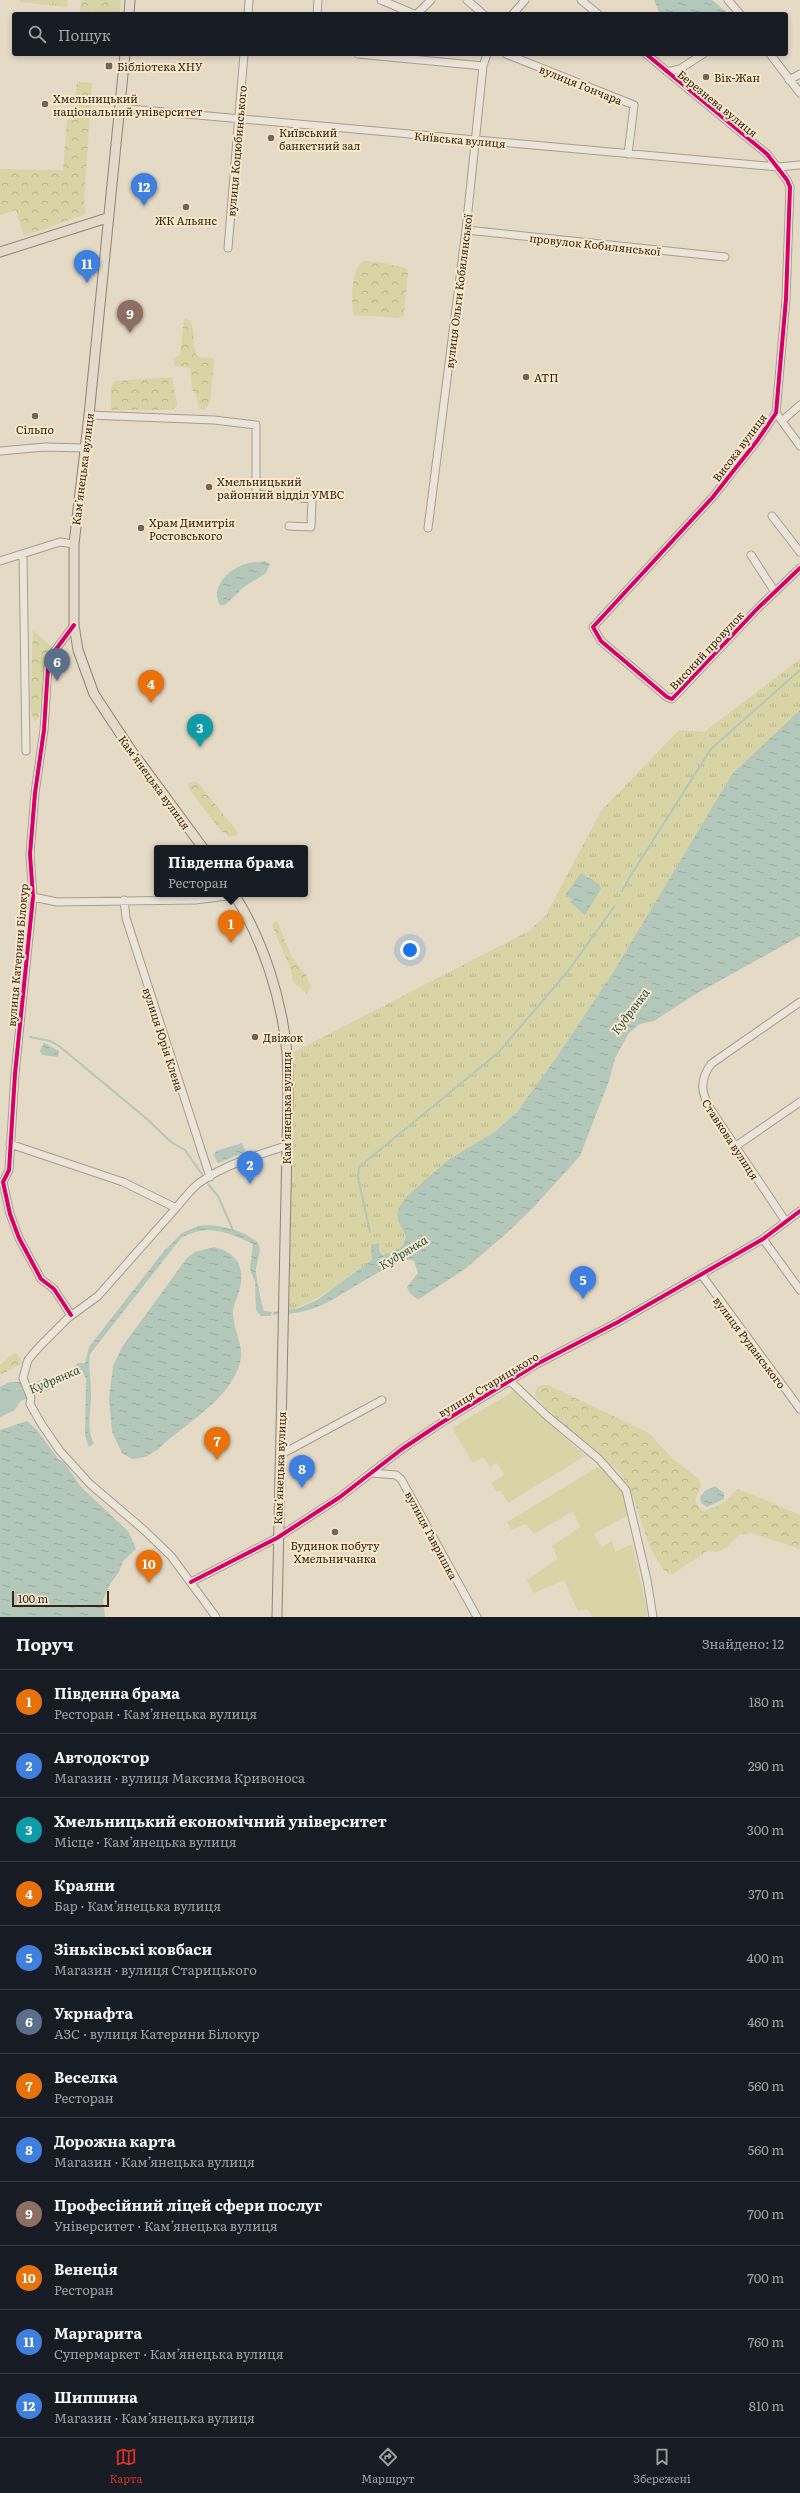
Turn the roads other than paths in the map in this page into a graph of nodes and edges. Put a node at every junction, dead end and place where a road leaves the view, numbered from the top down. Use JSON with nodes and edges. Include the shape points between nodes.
{"nodes":[{"id":1,"x":130,"y":0,"type":"edge"},
{"id":2,"x":249,"y":0,"type":"edge"},
{"id":3,"x":318,"y":0,"type":"edge"},
{"id":4,"x":381,"y":0,"type":"edge"},
{"id":5,"x":431,"y":0,"type":"edge"},
{"id":6,"x":467,"y":0,"type":"edge"},
{"id":7,"x":525,"y":0,"type":"edge"},
{"id":8,"x":581,"y":0,"type":"edge"},
{"id":9,"x":728,"y":0,"type":"edge"},
{"id":10,"x":129,"y":12,"type":"edge"},
{"id":11,"x":248,"y":12,"type":"edge"},
{"id":12,"x":317,"y":12,"type":"edge"},
{"id":13,"x":409,"y":12,"type":"edge"},
{"id":14,"x":419,"y":12,"type":"edge"},
{"id":15,"x":481,"y":12,"type":"edge"},
{"id":16,"x":515,"y":12,"type":"edge"},
{"id":17,"x":596,"y":12,"type":"edge"},
{"id":18,"x":738,"y":12,"type":"edge"},
{"id":19,"x":125,"y":56,"type":"edge"},
{"id":20,"x":244,"y":56,"type":"edge"},
{"id":21,"x":413,"y":56,"type":"edge"},
{"id":22,"x":486,"y":56,"type":"edge"},
{"id":23,"x":511,"y":56,"type":"edge"},
{"id":24,"x":648,"y":56,"type":"edge"},
{"id":25,"x":700,"y":56,"type":"edge"},
{"id":26,"x":771,"y":56,"type":"edge"},
{"id":27,"x":483,"y":66,"type":"junction"},
{"id":28,"x":667,"y":72,"type":"junction"},
{"id":29,"x":800,"y":74,"type":"edge"},
{"id":30,"x":789,"y":80,"type":"junction"},
{"id":31,"x":800,"y":93,"type":"edge"},
{"id":32,"x":119,"y":108,"type":"junction"},
{"id":33,"x":240,"y":118,"type":"junction"},
{"id":34,"x":476,"y":140,"type":"junction"},
{"id":35,"x":628,"y":154,"type":"junction"},
{"id":36,"x":800,"y":165,"type":"edge"},
{"id":37,"x":778,"y":167,"type":"junction"},
{"id":38,"x":107,"y":218,"type":"junction"},
{"id":39,"x":466,"y":230,"type":"junction"},
{"id":40,"x":228,"y":248,"type":"dead end"},
{"id":41,"x":0,"y":252,"type":"edge"},
{"id":42,"x":725,"y":257,"type":"dead end"},
{"id":43,"x":800,"y":405,"type":"edge"},
{"id":44,"x":776,"y":413,"type":"junction"},
{"id":45,"x":89,"y":415,"type":"junction"},
{"id":46,"x":782,"y":421,"type":"junction"},
{"id":47,"x":800,"y":446,"type":"edge"},
{"id":48,"x":85,"y":448,"type":"junction"},
{"id":49,"x":0,"y":451,"type":"edge"},
{"id":50,"x":772,"y":516,"type":"dead end"},
{"id":51,"x":289,"y":526,"type":"dead end"},
{"id":52,"x":428,"y":528,"type":"dead end"},
{"id":53,"x":74,"y":544,"type":"junction"},
{"id":54,"x":800,"y":552,"type":"edge"},
{"id":55,"x":23,"y":554,"type":"junction"},
{"id":56,"x":752,"y":555,"type":"dead end"},
{"id":57,"x":0,"y":561,"type":"edge"},
{"id":58,"x":800,"y":568,"type":"edge"},
{"id":59,"x":775,"y":592,"type":"junction"},
{"id":60,"x":596,"y":624,"type":"joint"},
{"id":61,"x":74,"y":625,"type":"junction"},
{"id":62,"x":26,"y":751,"type":"dead end"},
{"id":63,"x":200,"y":845,"type":"edge"},
{"id":64,"x":33,"y":897,"type":"junction"},
{"id":65,"x":219,"y":897,"type":"edge"},
{"id":66,"x":236,"y":897,"type":"edge"},
{"id":67,"x":124,"y":900,"type":"junction"},
{"id":68,"x":800,"y":1002,"type":"edge"},
{"id":69,"x":800,"y":1102,"type":"edge"},
{"id":70,"x":10,"y":1144,"type":"junction"},
{"id":71,"x":286,"y":1146,"type":"junction"},
{"id":72,"x":736,"y":1146,"type":"junction"},
{"id":73,"x":210,"y":1177,"type":"junction"},
{"id":74,"x":1,"y":1183,"type":"edge"},
{"id":75,"x":176,"y":1208,"type":"junction"},
{"id":76,"x":800,"y":1211,"type":"edge"},
{"id":77,"x":786,"y":1222,"type":"junction"},
{"id":78,"x":763,"y":1239,"type":"junction"},
{"id":79,"x":701,"y":1274,"type":"junction"},
{"id":80,"x":800,"y":1290,"type":"edge"},
{"id":81,"x":72,"y":1315,"type":"junction"},
{"id":82,"x":510,"y":1381,"type":"junction"},
{"id":83,"x":382,"y":1400,"type":"dead end"},
{"id":84,"x":800,"y":1409,"type":"edge"},
{"id":85,"x":280,"y":1455,"type":"junction"},
{"id":86,"x":372,"y":1473,"type":"junction"},
{"id":87,"x":277,"y":1538,"type":"junction"},
{"id":88,"x":191,"y":1582,"type":"junction"},
{"id":89,"x":216,"y":1617,"type":"edge"},
{"id":90,"x":277,"y":1617,"type":"edge"},
{"id":91,"x":477,"y":1617,"type":"edge"},
{"id":92,"x":653,"y":1617,"type":"edge"}],
"edges":[{"from":1,"to":10,"type":"main road"},
{"from":2,"to":11,"type":"street"},
{"from":3,"to":12,"type":"street"},
{"from":4,"to":13,"type":"street"},
{"from":5,"to":14,"type":"street"},
{"from":6,"to":15,"type":"street"},
{"from":7,"to":16,"type":"street"},
{"from":8,"to":17,"type":"street"},
{"from":9,"to":18,"type":"street"},
{"from":19,"to":32,"type":"main road","name":"Камʼянецька вулиця"},
{"from":20,"to":33,"type":"street","name":"вулиця Коцюбинського"},
{"from":21,"to":27,"type":"street"},
{"from":22,"to":27,"type":"street","name":"вулиця Ольги Кобилянської"},
{"from":23,"to":35,"type":"street","name":"вулиця Гончара","via":[[634,105]]},
{"from":24,"to":28,"type":"street","name":"Березнева вулиця"},
{"from":25,"to":28,"type":"street","via":[[680,69]]},
{"from":26,"to":30,"type":"street"},
{"from":27,"to":34,"type":"street","name":"вулиця Ольги Кобилянської"},
{"from":28,"to":37,"type":"street","name":"Березнева вулиця","via":[[767,154]]},
{"from":29,"to":30,"type":"street"},
{"from":30,"to":31,"type":"street"},
{"from":32,"to":33,"type":"street","name":"Київська вулиця"},
{"from":32,"to":38,"type":"main road","name":"Камʼянецька вулиця"},
{"from":33,"to":34,"type":"street","name":"Київська вулиця"},
{"from":33,"to":40,"type":"street","name":"вулиця Коцюбинського"},
{"from":34,"to":35,"type":"street","name":"Київська вулиця"},
{"from":34,"to":39,"type":"street","name":"вулиця Ольги Кобилянської"},
{"from":35,"to":37,"type":"street","name":"Київська вулиця"},
{"from":36,"to":37,"type":"street","name":"Київська вулиця"},
{"from":37,"to":44,"type":"street","name":"Висока вулиця","via":[[790,187],[786,299]]},
{"from":38,"to":41,"type":"main road"},
{"from":38,"to":45,"type":"main road","name":"Камʼянецька вулиця"},
{"from":39,"to":42,"type":"street","name":"провулок Кобилянської"},
{"from":39,"to":52,"type":"street","name":"вулиця Ольги Кобилянської"},
{"from":43,"to":46,"type":"street"},
{"from":44,"to":46,"type":"street"},
{"from":44,"to":60,"type":"street","name":"Висока вулиця","via":[[758,441],[712,498]]},
{"from":45,"to":48,"type":"main road","name":"Камʼянецька вулиця"},
{"from":45,"to":51,"type":"street","via":[[253,423],[256,425],[257,433],[256,494],[312,499],[311,526]]},
{"from":46,"to":47,"type":"street"},
{"from":48,"to":49,"type":"street","via":[[45,447]]},
{"from":48,"to":53,"type":"main road","name":"Камʼянецька вулиця"},
{"from":50,"to":54,"type":"street"},
{"from":53,"to":55,"type":"street","via":[[60,542]]},
{"from":53,"to":61,"type":"main road","name":"Камʼянецька вулиця"},
{"from":55,"to":57,"type":"street"},
{"from":55,"to":62,"type":"street"},
{"from":56,"to":59,"type":"street"},
{"from":58,"to":59,"type":"street","name":"Високий провулок"},
{"from":59,"to":60,"type":"street","name":"Високий провулок","via":[[672,699],[601,641],[593,627]]},
{"from":61,"to":63,"type":"main road","name":"Камʼянецька вулиця","via":[[78,650],[94,694]]},
{"from":61,"to":64,"type":"street","name":"вулиця Катерини Білокур","via":[[51,656],[47,672],[44,730],[30,854]]},
{"from":64,"to":67,"type":"street","via":[[57,902]]},
{"from":64,"to":70,"type":"street","name":"вулиця Катерини Білокур"},
{"from":65,"to":67,"type":"street","via":[[194,900]]},
{"from":66,"to":71,"type":"main road","name":"Камʼянецька вулиця","via":[[266,960],[282,1026],[287,1054]]},
{"from":67,"to":73,"type":"street","name":"вулиця Юрія Клена","via":[[126,918]]},
{"from":68,"to":72,"type":"street","name":"Ставкова вулиця","via":[[724,1054],[711,1064],[704,1074],[703,1096]]},
{"from":69,"to":72,"type":"street"},
{"from":70,"to":74,"type":"street","name":"вулиця Катерини Білокур","via":[[9,1170]]},
{"from":70,"to":75,"type":"street","via":[[123,1182]]},
{"from":71,"to":73,"type":"street","via":[[256,1156]]},
{"from":71,"to":85,"type":"main road","name":"Камʼянецька вулиця"},
{"from":72,"to":77,"type":"street","name":"Ставкова вулиця"},
{"from":73,"to":75,"type":"street","via":[[198,1184]]},
{"from":74,"to":81,"type":"street","name":"вулиця Катерини Білокур","via":[[13,1225],[41,1279],[54,1288]]},
{"from":75,"to":81,"type":"street","via":[[98,1296]]},
{"from":76,"to":77,"type":"street","name":"вулиця Старицького"},
{"from":77,"to":78,"type":"street","name":"вулиця Старицького"},
{"from":78,"to":79,"type":"street","name":"вулиця Старицького"},
{"from":78,"to":80,"type":"street"},
{"from":79,"to":82,"type":"street","name":"вулиця Старицького"},
{"from":79,"to":84,"type":"street","name":"вулиця Руданського"},
{"from":81,"to":88,"type":"street","via":[[24,1366],[24,1381],[31,1398],[30,1404],[60,1451],[90,1484],[147,1532],[171,1556]]},
{"from":82,"to":86,"type":"street","name":"вулиця Старицького","via":[[441,1423]]},
{"from":82,"to":92,"type":"street","via":[[599,1459],[626,1490]]},
{"from":83,"to":85,"type":"street"},
{"from":85,"to":87,"type":"main road","name":"Камʼянецька вулиця"},
{"from":86,"to":87,"type":"street","name":"вулиця Старицького"},
{"from":86,"to":91,"type":"street","name":"вулиця Гавришка","via":[[396,1475],[401,1479]]},
{"from":87,"to":88,"type":"street","name":"вулиця Старицького"},
{"from":87,"to":90,"type":"main road","name":"Камʼянецька вулиця"},
{"from":88,"to":89,"type":"street"}]}
